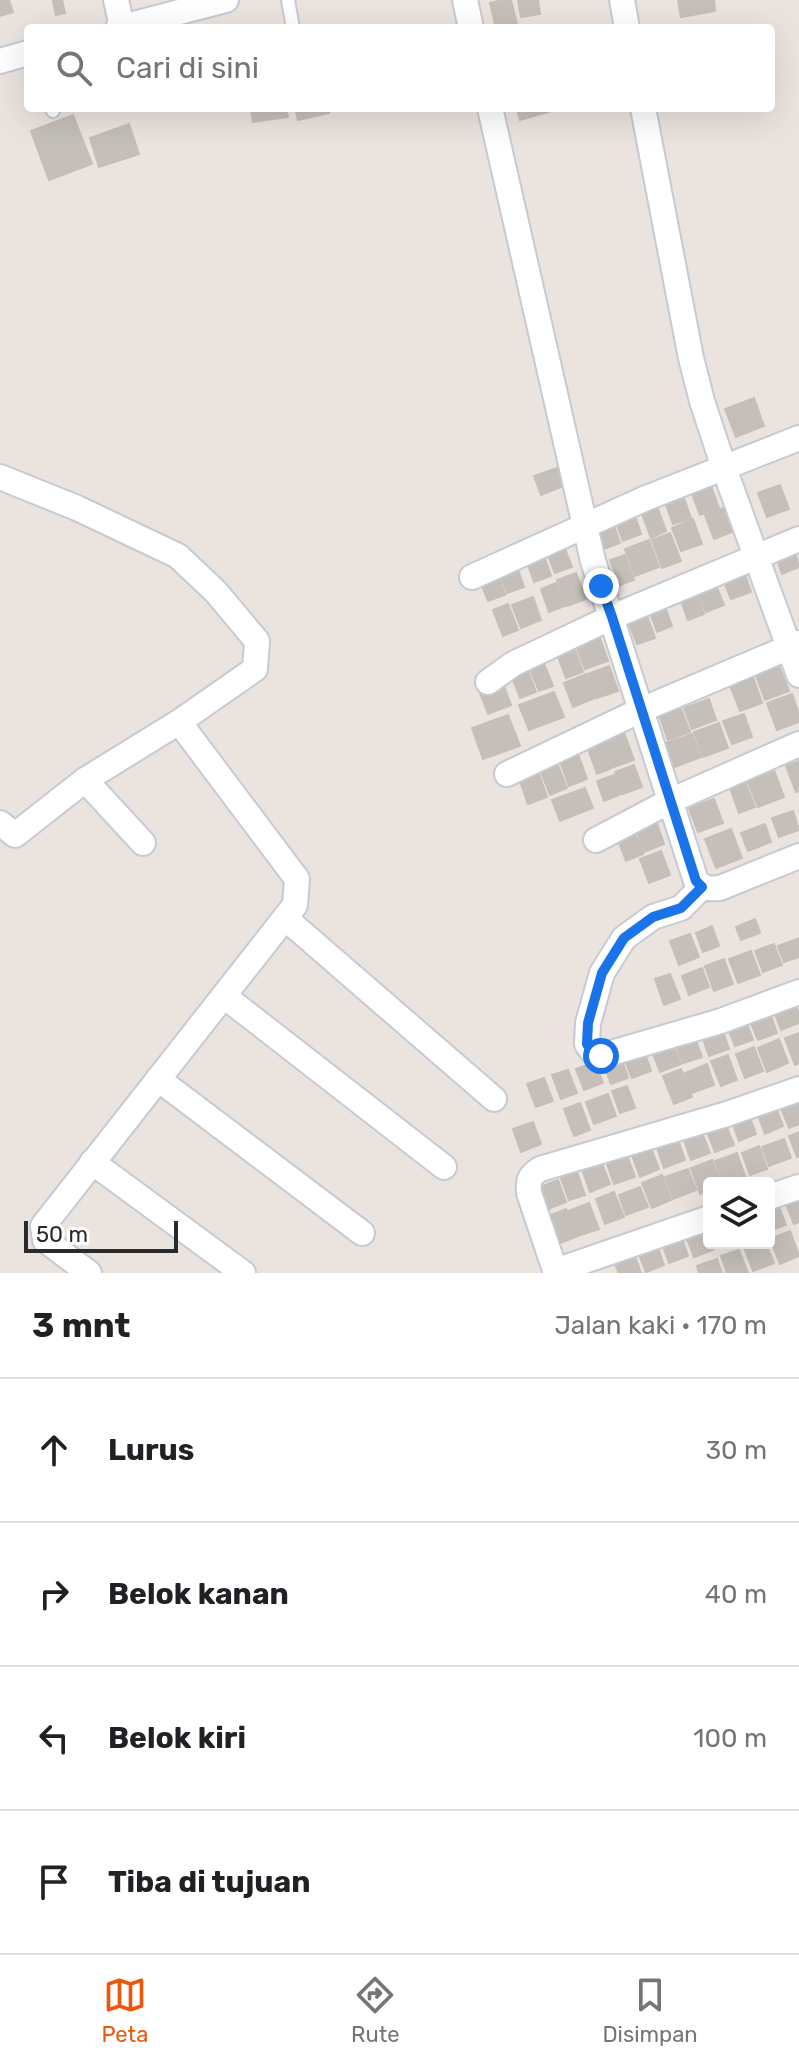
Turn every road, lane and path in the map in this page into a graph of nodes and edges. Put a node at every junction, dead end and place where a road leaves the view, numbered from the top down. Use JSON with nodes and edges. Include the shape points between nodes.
{"nodes":[{"id":1,"x":116,"y":0,"type":"edge"},
{"id":2,"x":226,"y":0,"type":"edge"},
{"id":3,"x":288,"y":0,"type":"edge"},
{"id":4,"x":465,"y":0,"type":"edge"},
{"id":5,"x":622,"y":0,"type":"edge"},
{"id":6,"x":120,"y":24,"type":"edge"},
{"id":7,"x":132,"y":24,"type":"edge"},
{"id":8,"x":292,"y":24,"type":"edge"},
{"id":9,"x":470,"y":24,"type":"edge"},
{"id":10,"x":626,"y":24,"type":"edge"},
{"id":11,"x":24,"y":54,"type":"edge"},
{"id":12,"x":0,"y":61,"type":"edge"},
{"id":13,"x":491,"y":112,"type":"edge"},
{"id":14,"x":644,"y":112,"type":"edge"},
{"id":15,"x":799,"y":438,"type":"edge"},
{"id":16,"x":724,"y":468,"type":"junction"},
{"id":17,"x":0,"y":477,"type":"edge"},
{"id":18,"x":584,"y":526,"type":"junction"},
{"id":19,"x":799,"y":539,"type":"edge"},
{"id":20,"x":757,"y":555,"type":"junction"},
{"id":21,"x":472,"y":577,"type":"dead end"},
{"id":22,"x":612,"y":617,"type":"junction"},
{"id":23,"x":794,"y":645,"type":"edge"},
{"id":24,"x":799,"y":675,"type":"edge"},
{"id":25,"x":488,"y":682,"type":"dead end"},
{"id":26,"x":641,"y":710,"type":"junction"},
{"id":27,"x":179,"y":722,"type":"junction"},
{"id":28,"x":799,"y":744,"type":"edge"},
{"id":29,"x":507,"y":774,"type":"dead end"},
{"id":30,"x":85,"y":780,"type":"junction"},
{"id":31,"x":670,"y":801,"type":"junction"},
{"id":32,"x":0,"y":823,"type":"edge"},
{"id":33,"x":596,"y":840,"type":"dead end"},
{"id":34,"x":143,"y":843,"type":"dead end"},
{"id":35,"x":799,"y":856,"type":"edge"},
{"id":36,"x":702,"y":887,"type":"junction"},
{"id":37,"x":285,"y":918,"type":"junction"},
{"id":38,"x":799,"y":992,"type":"edge"},
{"id":39,"x":224,"y":996,"type":"junction"},
{"id":40,"x":158,"y":1079,"type":"junction"},
{"id":41,"x":799,"y":1089,"type":"edge"},
{"id":42,"x":494,"y":1099,"type":"dead end"},
{"id":43,"x":92,"y":1162,"type":"junction"},
{"id":44,"x":444,"y":1167,"type":"dead end"},
{"id":45,"x":799,"y":1187,"type":"edge"},
{"id":46,"x":775,"y":1195,"type":"edge"},
{"id":47,"x":703,"y":1220,"type":"edge"},
{"id":48,"x":362,"y":1233,"type":"dead end"},
{"id":49,"x":556,"y":1272,"type":"edge"},
{"id":50,"x":89,"y":1273,"type":"edge"},
{"id":51,"x":243,"y":1273,"type":"edge"}],
"edges":[{"from":1,"to":6,"type":"street"},
{"from":2,"to":7,"type":"street"},
{"from":3,"to":8,"type":"lane"},
{"from":4,"to":9,"type":"street"},
{"from":5,"to":10,"type":"street"},
{"from":11,"to":12,"type":"street"},
{"from":13,"to":18,"type":"street"},
{"from":14,"to":16,"type":"street","via":[[691,358]]},
{"from":15,"to":16,"type":"street"},
{"from":16,"to":18,"type":"street"},
{"from":16,"to":20,"type":"street"},
{"from":17,"to":27,"type":"street","via":[[178,556],[257,641],[255,669]]},
{"from":18,"to":21,"type":"street"},
{"from":18,"to":22,"type":"street"},
{"from":19,"to":20,"type":"street"},
{"from":20,"to":22,"type":"street"},
{"from":20,"to":23,"type":"street"},
{"from":22,"to":25,"type":"street","via":[[513,664]]},
{"from":22,"to":26,"type":"street"},
{"from":23,"to":24,"type":"street"},
{"from":23,"to":26,"type":"street"},
{"from":26,"to":29,"type":"street"},
{"from":26,"to":31,"type":"street"},
{"from":27,"to":30,"type":"street"},
{"from":27,"to":37,"type":"street","via":[[297,879],[295,905]]},
{"from":28,"to":31,"type":"street"},
{"from":30,"to":32,"type":"street","via":[[15,835]]},
{"from":30,"to":34,"type":"street"},
{"from":31,"to":33,"type":"street"},
{"from":31,"to":36,"type":"street"},
{"from":35,"to":36,"type":"street","via":[[720,888]]},
{"from":36,"to":38,"type":"street","via":[[681,908],[653,917],[624,938],[602,973],[588,1023],[592,1051],[601,1056]]},
{"from":37,"to":39,"type":"street"},
{"from":37,"to":42,"type":"street"},
{"from":39,"to":40,"type":"street"},
{"from":39,"to":44,"type":"street"},
{"from":40,"to":43,"type":"street"},
{"from":40,"to":48,"type":"street"},
{"from":41,"to":49,"type":"street","via":[[531,1174],[529,1193]]},
{"from":43,"to":50,"type":"street","via":[[43,1226],[45,1240]]},
{"from":43,"to":51,"type":"street"},
{"from":45,"to":46,"type":"street"},
{"from":47,"to":49,"type":"street"}]}
